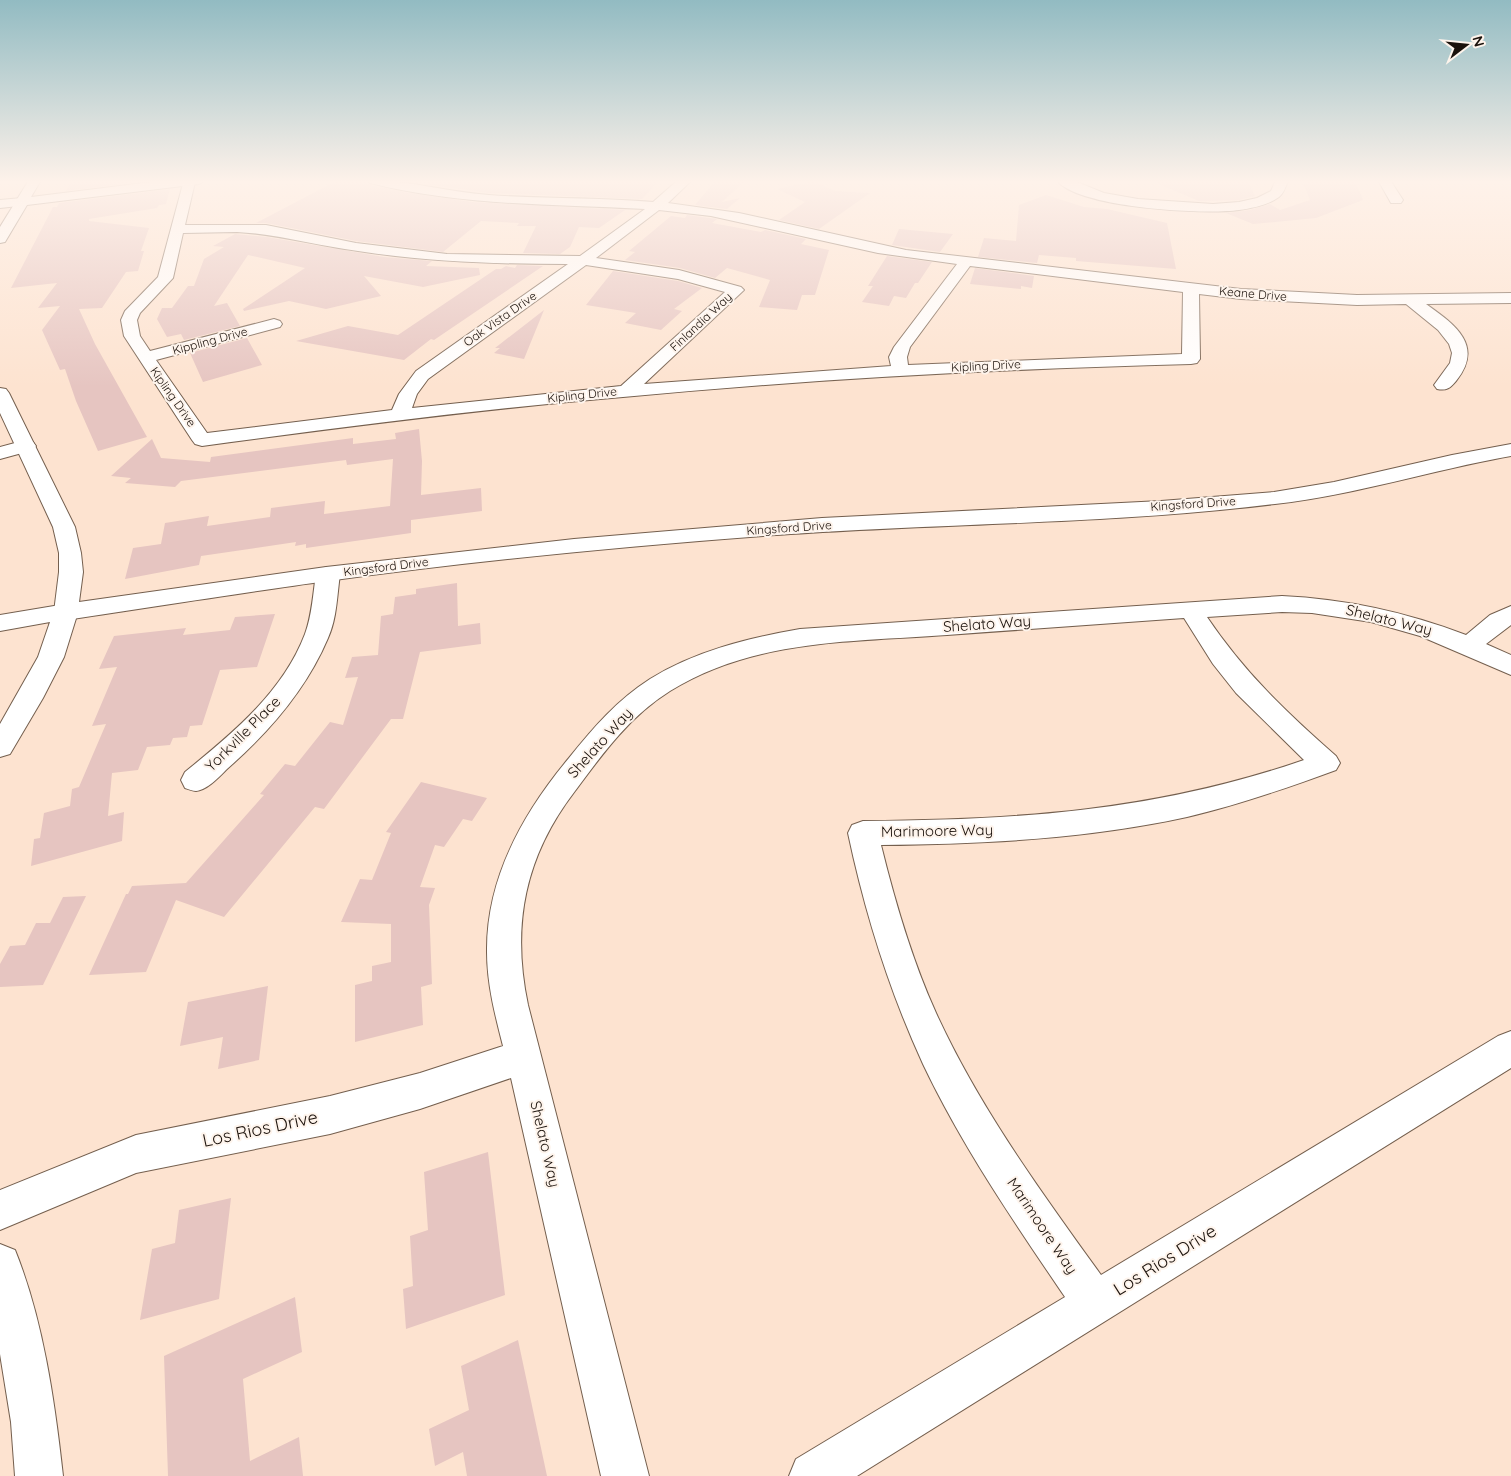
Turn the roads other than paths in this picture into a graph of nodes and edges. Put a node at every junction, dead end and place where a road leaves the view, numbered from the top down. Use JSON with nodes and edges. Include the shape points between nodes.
{"nodes":[{"id":1,"x":172,"y":249,"type":"edge"},
{"id":2,"x":364,"y":249,"type":"edge"},
{"id":3,"x":599,"y":249,"type":"edge"},
{"id":4,"x":880,"y":249,"type":"edge"},
{"id":5,"x":584,"y":260,"type":"junction"},
{"id":6,"x":966,"y":262,"type":"junction"},
{"id":7,"x":1191,"y":289,"type":"junction"},
{"id":8,"x":1511,"y":298,"type":"edge"},
{"id":9,"x":1409,"y":299,"type":"junction"},
{"id":10,"x":274,"y":324,"type":"dead end"},
{"id":11,"x":146,"y":357,"type":"junction"},
{"id":12,"x":900,"y":370,"type":"junction"},
{"id":13,"x":1443,"y":385,"type":"dead end"},
{"id":14,"x":626,"y":391,"type":"junction"},
{"id":15,"x":0,"y":393,"type":"edge"},
{"id":16,"x":400,"y":415,"type":"junction"},
{"id":17,"x":26,"y":446,"type":"junction"},
{"id":18,"x":1511,"y":450,"type":"edge"},
{"id":19,"x":0,"y":453,"type":"edge"},
{"id":20,"x":328,"y":574,"type":"junction"},
{"id":21,"x":1190,"y":610,"type":"junction"},
{"id":22,"x":66,"y":612,"type":"junction"},
{"id":23,"x":1511,"y":614,"type":"edge"},
{"id":24,"x":0,"y":622,"type":"edge"},
{"id":25,"x":1468,"y":645,"type":"junction"},
{"id":26,"x":1511,"y":666,"type":"edge"},
{"id":27,"x":0,"y":747,"type":"edge"},
{"id":28,"x":195,"y":780,"type":"dead end"},
{"id":29,"x":1511,"y":1048,"type":"edge"},
{"id":30,"x":524,"y":1056,"type":"junction"},
{"id":31,"x":0,"y":1210,"type":"edge"},
{"id":32,"x":0,"y":1265,"type":"edge"},
{"id":33,"x":1095,"y":1303,"type":"junction"},
{"id":34,"x":816,"y":1474,"type":"edge"},
{"id":35,"x":39,"y":1476,"type":"edge"},
{"id":36,"x":624,"y":1476,"type":"edge"}],
"edges":[{"from":1,"to":11,"type":"street","name":"Kipling Drive","via":[[165,278],[140,302],[129,320],[132,336]]},
{"from":2,"to":5,"type":"street","name":"Finlandia Way","via":[[438,257]]},
{"from":3,"to":5,"type":"street","name":"Oak Vista Drive"},
{"from":4,"to":6,"type":"street","name":"Keane Drive"},
{"from":5,"to":14,"type":"street","name":"Finlandia Way","via":[[679,275],[736,290]]},
{"from":5,"to":16,"type":"street","name":"Oak Vista Drive","via":[[422,375],[408,394]]},
{"from":6,"to":7,"type":"street","name":"Keane Drive"},
{"from":6,"to":12,"type":"street","via":[[902,347],[898,357]]},
{"from":7,"to":9,"type":"street","name":"Keane Drive","via":[[1290,297]]},
{"from":7,"to":12,"type":"street","name":"Kipling Drive","via":[[1191,359]]},
{"from":8,"to":9,"type":"street","name":"Keane Drive"},
{"from":9,"to":13,"type":"street","via":[[1443,325],[1457,341],[1459,362]]},
{"from":10,"to":11,"type":"street","name":"Kippling Drive"},
{"from":11,"to":16,"type":"street","name":"Kipling Drive","via":[[202,440]]},
{"from":12,"to":14,"type":"street","name":"Kipling Drive"},
{"from":14,"to":16,"type":"street","name":"Kipling Drive"},
{"from":15,"to":17,"type":"street"},
{"from":17,"to":19,"type":"street"},
{"from":17,"to":22,"type":"street","via":[[64,527],[72,572]]},
{"from":18,"to":20,"type":"street","name":"Kingsford Drive","via":[[1422,466],[1322,491],[1267,498],[1163,507],[812,525],[559,548]]},
{"from":20,"to":22,"type":"street","name":"Kingsford Drive"},
{"from":20,"to":28,"type":"street","name":"Yorkville Place","via":[[323,613],[299,670],[262,720]]},
{"from":21,"to":25,"type":"street","name":"Shelato Way","via":[[1282,604],[1344,608],[1409,623]]},
{"from":21,"to":30,"type":"street","name":"Shelato Way","via":[[767,642],[702,662],[645,695],[609,728],[553,797],[525,845],[512,882],[504,920],[503,961],[509,1003]]},
{"from":21,"to":33,"type":"street","name":"Marimoore Way","via":[[1248,690],[1326,763],[1264,785],[1188,805],[1117,818],[1042,828],[963,833],[863,833],[873,881],[897,960],[951,1080],[994,1155]]},
{"from":22,"to":24,"type":"street","name":"Kingsford Drive"},
{"from":22,"to":27,"type":"street","via":[[51,657]]},
{"from":23,"to":25,"type":"street"},
{"from":25,"to":26,"type":"street","name":"Shelato Way"},
{"from":29,"to":33,"type":"street","name":"Los Rios Drive"},
{"from":30,"to":31,"type":"street","name":"Los Rios Drive","via":[[420,1091],[339,1112],[136,1154]]},
{"from":30,"to":36,"type":"street","name":"Shelato Way"},
{"from":32,"to":35,"type":"street","via":[[24,1361]]},
{"from":33,"to":34,"type":"street","name":"Los Rios Drive"}]}
